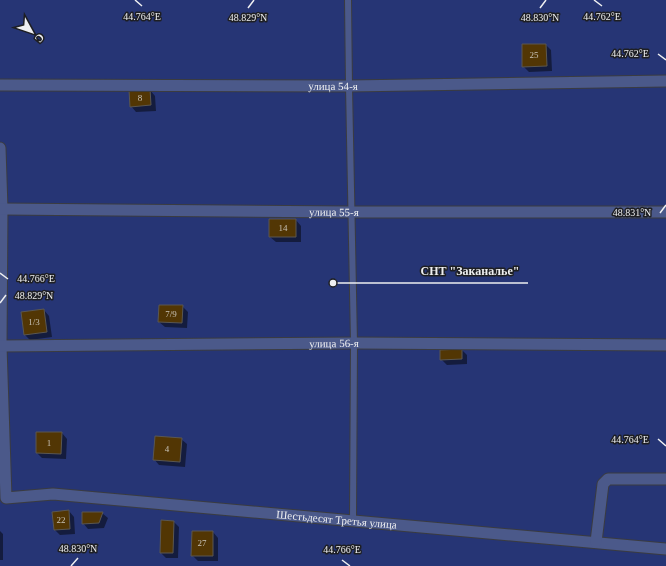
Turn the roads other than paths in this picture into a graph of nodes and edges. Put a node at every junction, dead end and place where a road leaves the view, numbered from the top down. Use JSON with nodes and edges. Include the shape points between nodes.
{"nodes":[{"id":1,"x":348,"y":0,"type":"edge"},
{"id":2,"x":666,"y":81,"type":"edge"},
{"id":3,"x":0,"y":85,"type":"edge"},
{"id":4,"x":348,"y":86,"type":"junction"},
{"id":5,"x":0,"y":148,"type":"edge"},
{"id":6,"x":2,"y":209,"type":"junction"},
{"id":7,"x":351,"y":212,"type":"junction"},
{"id":8,"x":666,"y":212,"type":"edge"},
{"id":9,"x":354,"y":343,"type":"junction"},
{"id":10,"x":666,"y":345,"type":"edge"},
{"id":11,"x":1,"y":346,"type":"junction"},
{"id":12,"x":666,"y":479,"type":"edge"},
{"id":13,"x":3,"y":498,"type":"edge"},
{"id":14,"x":353,"y":520,"type":"junction"},
{"id":15,"x":596,"y":542,"type":"junction"},
{"id":16,"x":666,"y":549,"type":"edge"}],
"edges":[{"from":1,"to":4,"type":"lane"},
{"from":2,"to":4,"type":"street","name":"улица 54-я"},
{"from":3,"to":4,"type":"street","name":"улица 54-я"},
{"from":4,"to":7,"type":"lane"},
{"from":5,"to":6,"type":"street"},
{"from":6,"to":7,"type":"street","name":"улица 55-я"},
{"from":6,"to":11,"type":"street"},
{"from":7,"to":8,"type":"street","name":"улица 55-я"},
{"from":7,"to":9,"type":"lane"},
{"from":9,"to":10,"type":"street","name":"улица 56-я"},
{"from":9,"to":11,"type":"street","name":"улица 56-я"},
{"from":9,"to":14,"type":"lane"},
{"from":11,"to":13,"type":"street"},
{"from":12,"to":15,"type":"street","via":[[608,479],[603,484]]},
{"from":13,"to":14,"type":"street","name":"Шестьдесят Третья улица","via":[[53,494]]},
{"from":14,"to":15,"type":"street","name":"Шестьдесят Третья улица"},
{"from":15,"to":16,"type":"street","name":"Шестьдесят Третья улица"}]}
